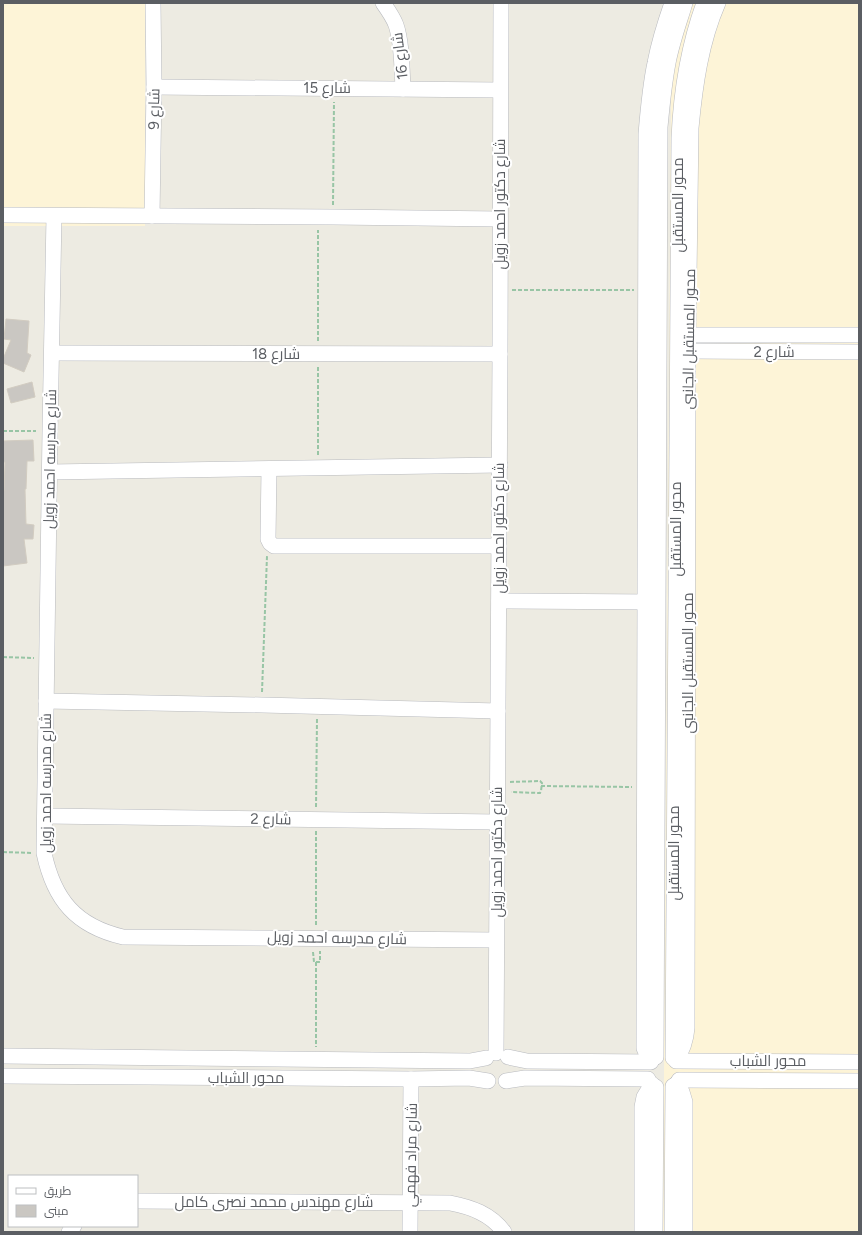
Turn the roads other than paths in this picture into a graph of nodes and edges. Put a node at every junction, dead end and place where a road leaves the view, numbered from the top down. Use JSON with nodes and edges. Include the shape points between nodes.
{"nodes":[{"id":1,"x":153,"y":3,"type":"edge"},
{"id":2,"x":383,"y":3,"type":"edge"},
{"id":3,"x":501,"y":3,"type":"edge"},
{"id":4,"x":672,"y":3,"type":"edge"},
{"id":5,"x":685,"y":3,"type":"edge"},
{"id":6,"x":704,"y":3,"type":"edge"},
{"id":7,"x":718,"y":3,"type":"edge"},
{"id":8,"x":154,"y":87,"type":"junction"},
{"id":9,"x":403,"y":89,"type":"junction"},
{"id":10,"x":500,"y":90,"type":"junction"},
{"id":11,"x":3,"y":215,"type":"edge"},
{"id":12,"x":54,"y":216,"type":"junction"},
{"id":13,"x":152,"y":216,"type":"junction"},
{"id":14,"x":500,"y":219,"type":"junction"},
{"id":15,"x":859,"y":334,"type":"edge"},
{"id":16,"x":689,"y":335,"type":"junction"},
{"id":17,"x":688,"y":351,"type":"junction"},
{"id":18,"x":859,"y":352,"type":"edge"},
{"id":19,"x":52,"y":353,"type":"junction"},
{"id":20,"x":500,"y":354,"type":"junction"},
{"id":21,"x":500,"y":465,"type":"junction"},
{"id":22,"x":270,"y":469,"type":"junction"},
{"id":23,"x":50,"y":472,"type":"junction"},
{"id":24,"x":499,"y":546,"type":"junction"},
{"id":25,"x":499,"y":601,"type":"junction"},
{"id":26,"x":652,"y":602,"type":"junction"},
{"id":27,"x":675,"y":602,"type":"junction"},
{"id":28,"x":46,"y":701,"type":"junction"},
{"id":29,"x":498,"y":711,"type":"junction"},
{"id":30,"x":45,"y":816,"type":"junction"},
{"id":31,"x":497,"y":822,"type":"junction"},
{"id":32,"x":496,"y":940,"type":"junction"},
{"id":33,"x":3,"y":1056,"type":"edge"},
{"id":34,"x":496,"y":1056,"type":"junction"},
{"id":35,"x":653,"y":1059,"type":"junction"},
{"id":36,"x":675,"y":1060,"type":"junction"},
{"id":37,"x":859,"y":1062,"type":"edge"},
{"id":38,"x":3,"y":1076,"type":"edge"},
{"id":39,"x":411,"y":1079,"type":"junction"},
{"id":40,"x":488,"y":1081,"type":"junction"},
{"id":41,"x":506,"y":1081,"type":"junction"},
{"id":42,"x":859,"y":1081,"type":"edge"},
{"id":43,"x":652,"y":1083,"type":"junction"},
{"id":44,"x":676,"y":1083,"type":"junction"},
{"id":45,"x":138,"y":1201,"type":"edge"},
{"id":46,"x":410,"y":1202,"type":"junction"},
{"id":47,"x":410,"y":1232,"type":"edge"},
{"id":48,"x":504,"y":1232,"type":"edge"},
{"id":49,"x":642,"y":1232,"type":"edge"},
{"id":50,"x":655,"y":1232,"type":"edge"},
{"id":51,"x":672,"y":1232,"type":"edge"},
{"id":52,"x":685,"y":1232,"type":"edge"}],
"edges":[{"from":1,"to":8,"type":"street","name":"شارع 9"},
{"from":2,"to":9,"type":"street","name":"شارع 16","via":[[397,26]]},
{"from":3,"to":10,"type":"street","name":"شارع دكتور احمد زويل"},
{"from":4,"to":26,"type":"street","via":[[655,62],[646,134]]},
{"from":5,"to":26,"type":"street","name":"محور المستقبل","via":[[668,63],[660,127]]},
{"from":6,"to":27,"type":"street","name":"محور المستقبل","via":[[690,49],[680,108]]},
{"from":7,"to":16,"type":"street","name":"محور المستقبل الجانبى","via":[[702,50],[694,91],[691,128]]},
{"from":8,"to":9,"type":"street","name":"شارع 15"},
{"from":8,"to":13,"type":"street","name":"شارع 9"},
{"from":9,"to":10,"type":"street","name":"شارع 15"},
{"from":10,"to":14,"type":"street","name":"شارع دكتور احمد زويل"},
{"from":11,"to":12,"type":"street"},
{"from":12,"to":13,"type":"street"},
{"from":12,"to":19,"type":"street","name":"شارع مدرسه احمد زويل"},
{"from":13,"to":14,"type":"street"},
{"from":14,"to":20,"type":"street","name":"شارع دكتور احمد زويل"},
{"from":15,"to":16,"type":"street","name":"شارع 2"},
{"from":16,"to":17,"type":"street","name":"محور المستقبل الجانبى"},
{"from":17,"to":18,"type":"street","name":"شارع 2"},
{"from":17,"to":36,"type":"street","name":"محور المستقبل الجانبى","via":[[687,1028],[683,1051]]},
{"from":19,"to":20,"type":"street","name":"شارع 18"},
{"from":19,"to":23,"type":"street","name":"شارع مدرسه احمد زويل"},
{"from":20,"to":21,"type":"street","name":"شارع دكتور احمد زويل"},
{"from":21,"to":22,"type":"street"},
{"from":21,"to":24,"type":"street","name":"شارع دكتور احمد زويل"},
{"from":22,"to":23,"type":"street"},
{"from":22,"to":24,"type":"street","via":[[268,539],[274,546]]},
{"from":23,"to":28,"type":"street","name":"شارع مدرسه احمد زويل"},
{"from":24,"to":25,"type":"street","name":"شارع دكتور احمد زويل"},
{"from":25,"to":26,"type":"street"},
{"from":25,"to":29,"type":"street","name":"شارع دكتور احمد زويل"},
{"from":26,"to":27,"type":"street"},
{"from":26,"to":35,"type":"street","name":"محور المستقبل"},
{"from":26,"to":35,"type":"street","via":[[645,788],[644,1048],[647,1055]]},
{"from":27,"to":36,"type":"street","name":"محور المستقبل"},
{"from":28,"to":29,"type":"street"},
{"from":28,"to":30,"type":"street","name":"شارع مدرسه احمد زويل"},
{"from":29,"to":31,"type":"street","name":"شارع دكتور احمد زويل"},
{"from":30,"to":31,"type":"street","name":"شارع 2"},
{"from":30,"to":32,"type":"street","name":"شارع مدرسه احمد زويل","via":[[44,853],[60,898],[81,919],[108,934],[123,937]]},
{"from":31,"to":32,"type":"street","name":"شارع دكتور احمد زويل"},
{"from":32,"to":34,"type":"street","name":"شارع دكتور احمد زويل"},
{"from":33,"to":34,"type":"street","name":"محور الشباب","via":[[470,1061]]},
{"from":34,"to":35,"type":"street","name":"محور الشباب","via":[[527,1061]]},
{"from":34,"to":40,"type":"street","via":[[482,1064],[483,1075]]},
{"from":34,"to":41,"type":"street","via":[[510,1060],[513,1068]]},
{"from":35,"to":36,"type":"street","via":[[664,1055]]},
{"from":35,"to":43,"type":"street","via":[[647,1072]]},
{"from":36,"to":37,"type":"street","name":"محور الشباب"},
{"from":36,"to":44,"type":"street","via":[[681,1070]]},
{"from":38,"to":39,"type":"street","name":"محور الشباب"},
{"from":39,"to":40,"type":"street","name":"محور الشباب","via":[[469,1078]]},
{"from":39,"to":46,"type":"street","name":"شارع مراد فهمي"},
{"from":40,"to":41,"type":"street","via":[[495,1084]]},
{"from":41,"to":43,"type":"street","via":[[525,1078]]},
{"from":42,"to":44,"type":"street","name":"محور الشباب"},
{"from":43,"to":44,"type":"street","via":[[667,1089]]},
{"from":43,"to":49,"type":"street","via":[[642,1106]]},
{"from":43,"to":50,"type":"street"},
{"from":44,"to":51,"type":"street"},
{"from":44,"to":52,"type":"street","via":[[685,1102]]},
{"from":45,"to":46,"type":"street","name":"شارع مهندس محمد نصرى كامل"},
{"from":46,"to":47,"type":"street","name":"شارع مراد فهمي"},
{"from":46,"to":48,"type":"street","name":"شارع مهندس محمد نصرى كامل","via":[[465,1206],[491,1219]]}]}
